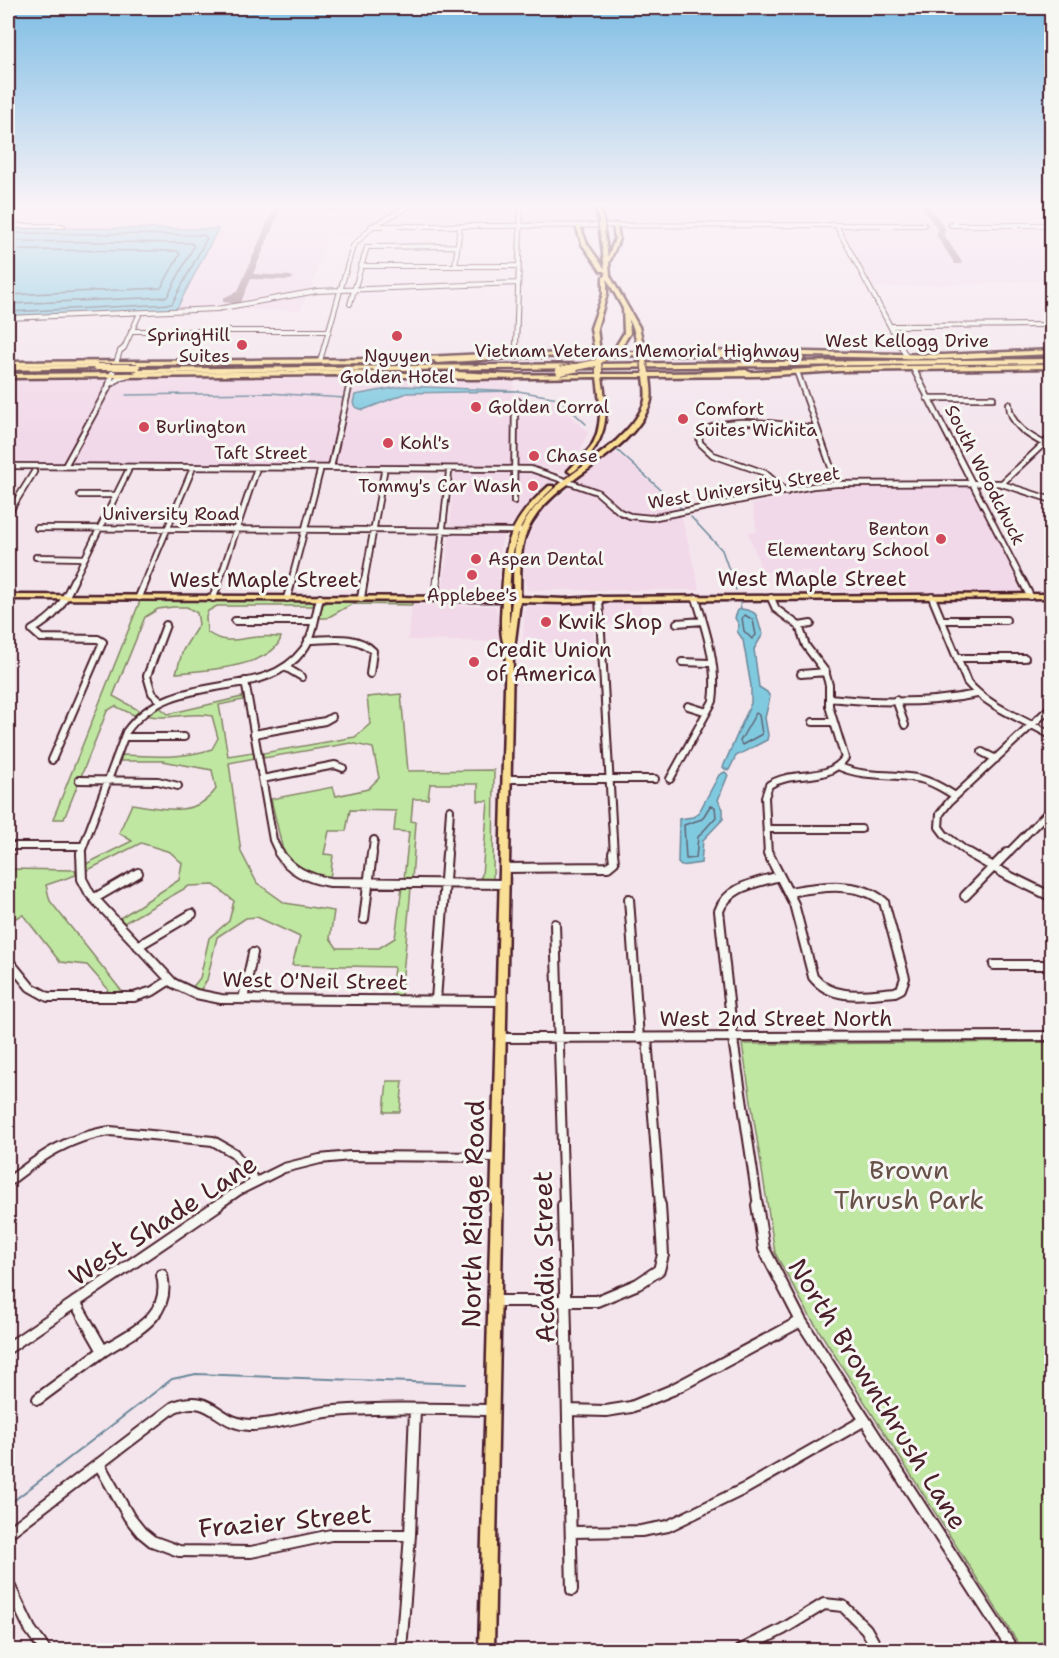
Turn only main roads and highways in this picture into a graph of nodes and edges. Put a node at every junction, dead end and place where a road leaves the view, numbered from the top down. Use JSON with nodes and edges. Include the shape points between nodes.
{"nodes":[{"id":1,"x":604,"y":281,"type":"edge"},
{"id":2,"x":611,"y":281,"type":"edge"},
{"id":3,"x":625,"y":308,"type":"junction"},
{"id":4,"x":595,"y":336,"type":"junction"},
{"id":5,"x":640,"y":341,"type":"junction"},
{"id":6,"x":697,"y":354,"type":"junction"},
{"id":7,"x":670,"y":355,"type":"junction"},
{"id":8,"x":539,"y":356,"type":"junction"},
{"id":9,"x":569,"y":356,"type":"junction"},
{"id":10,"x":598,"y":356,"type":"junction"},
{"id":11,"x":643,"y":356,"type":"junction"},
{"id":12,"x":1052,"y":359,"type":"edge"},
{"id":13,"x":905,"y":360,"type":"junction"},
{"id":14,"x":1001,"y":360,"type":"junction"},
{"id":15,"x":867,"y":361,"type":"junction"},
{"id":16,"x":44,"y":364,"type":"joint"},
{"id":17,"x":374,"y":365,"type":"junction"},
{"id":18,"x":97,"y":368,"type":"junction"},
{"id":19,"x":8,"y":369,"type":"edge"},
{"id":20,"x":135,"y":369,"type":"junction"},
{"id":21,"x":296,"y":369,"type":"junction"},
{"id":22,"x":646,"y":373,"type":"junction"},
{"id":23,"x":447,"y":374,"type":"junction"},
{"id":24,"x":599,"y":374,"type":"junction"},
{"id":25,"x":674,"y":374,"type":"junction"},
{"id":26,"x":702,"y":374,"type":"junction"},
{"id":27,"x":84,"y":375,"type":"junction"},
{"id":28,"x":570,"y":375,"type":"junction"},
{"id":29,"x":514,"y":376,"type":"junction"},
{"id":30,"x":649,"y":392,"type":"junction"},
{"id":31,"x":602,"y":396,"type":"junction"},
{"id":32,"x":565,"y":479,"type":"junction"},
{"id":33,"x":519,"y":530,"type":"junction"},
{"id":34,"x":1052,"y":596,"type":"edge"},
{"id":35,"x":8,"y":597,"type":"edge"},
{"id":36,"x":506,"y":599,"type":"junction"},
{"id":37,"x":518,"y":599,"type":"junction"},
{"id":38,"x":509,"y":655,"type":"junction"},
{"id":39,"x":486,"y":1650,"type":"edge"}],
"edges":[{"from":1,"to":4,"type":"main road","via":[[605,294]]},
{"from":2,"to":3,"type":"main road"},
{"from":3,"to":5,"type":"main road"},
{"from":3,"to":23,"type":"highway","bridge":true,"via":[[627,333],[618,348],[592,364],[560,371]]},
{"from":4,"to":9,"type":"main road","via":[[590,349]]},
{"from":4,"to":10,"type":"main road"},
{"from":5,"to":7,"type":"main road","via":[[650,350]]},
{"from":5,"to":11,"type":"main road"},
{"from":6,"to":7,"type":"main road","name":"West Kellogg Drive"},
{"from":6,"to":13,"type":"main road","name":"West Kellogg Drive"},
{"from":6,"to":15,"type":"highway"},
{"from":7,"to":11,"type":"main road","name":"West Kellogg Drive"},
{"from":8,"to":9,"type":"main road","name":"West Kellogg Drive"},
{"from":8,"to":17,"type":"highway"},
{"from":8,"to":20,"type":"main road","name":"West Kellogg Drive"},
{"from":9,"to":10,"type":"main road","name":"West Kellogg Drive"},
{"from":10,"to":11,"type":"main road","name":"West Kellogg Drive"},
{"from":10,"to":24,"type":"main road","bridge":true},
{"from":11,"to":22,"type":"main road","bridge":true},
{"from":12,"to":13,"type":"main road","name":"West Kellogg Drive","via":[[976,356]]},
{"from":12,"to":14,"type":"highway"},
{"from":12,"to":26,"type":"main road","name":"West Kellogg Drive","via":[[913,368]]},
{"from":13,"to":14,"type":"highway","name":"Vietnam Veterans Memorial Highway"},
{"from":13,"to":21,"type":"highway","name":"Vietnam Veterans Memorial Highway"},
{"from":13,"to":26,"type":"highway"},
{"from":14,"to":15,"type":"highway","name":"Vietnam Veterans Memorial Highway"},
{"from":15,"to":17,"type":"highway","name":"Vietnam Veterans Memorial Highway"},
{"from":16,"to":18,"type":"main road","name":"West Kellogg Drive"},
{"from":16,"to":19,"type":"highway"},
{"from":17,"to":20,"type":"highway","name":"Vietnam Veterans Memorial Highway"},
{"from":18,"to":19,"type":"highway","name":"Vietnam Veterans Memorial Highway"},
{"from":18,"to":20,"type":"highway","name":"Vietnam Veterans Memorial Highway","bridge":true},
{"from":18,"to":20,"type":"main road","name":"West Kellogg Drive","via":[[114,375]]},
{"from":18,"to":20,"type":"main road","name":"West Kellogg Drive","via":[[120,360]]},
{"from":18,"to":27,"type":"main road","name":"West Kellogg Drive"},
{"from":18,"to":27,"type":"main road","via":[[105,366],[107,371]]},
{"from":19,"to":27,"type":"main road","name":"West Kellogg Drive"},
{"from":20,"to":21,"type":"highway","name":"Vietnam Veterans Memorial Highway"},
{"from":20,"to":29,"type":"main road","name":"West Kellogg Drive"},
{"from":21,"to":23,"type":"highway"},
{"from":22,"to":24,"type":"main road","name":"West Kellogg Drive"},
{"from":22,"to":25,"type":"main road","name":"West Kellogg Drive"},
{"from":22,"to":30,"type":"main road"},
{"from":23,"to":29,"type":"highway"},
{"from":24,"to":28,"type":"main road","name":"West Kellogg Drive"},
{"from":24,"to":31,"type":"main road"},
{"from":25,"to":26,"type":"main road","name":"West Kellogg Drive"},
{"from":25,"to":30,"type":"main road","via":[[657,378]]},
{"from":28,"to":29,"type":"main road","name":"West Kellogg Drive"},
{"from":28,"to":31,"type":"main road","via":[[593,380]]},
{"from":30,"to":32,"type":"main road","via":[[644,412],[629,431]]},
{"from":31,"to":32,"type":"main road","via":[[604,421],[597,444]]},
{"from":32,"to":33,"type":"main road","via":[[533,502]]},
{"from":33,"to":36,"type":"main road","via":[[510,541]]},
{"from":33,"to":37,"type":"main road"},
{"from":34,"to":37,"type":"main road","name":"West Maple Street","via":[[537,602]]},
{"from":35,"to":36,"type":"main road","name":"West Maple Street"},
{"from":36,"to":37,"type":"main road","name":"West Maple Street"},
{"from":36,"to":38,"type":"main road","via":[[504,625]]},
{"from":37,"to":38,"type":"main road"},
{"from":38,"to":39,"type":"main road","name":"North Ridge Road"}]}
